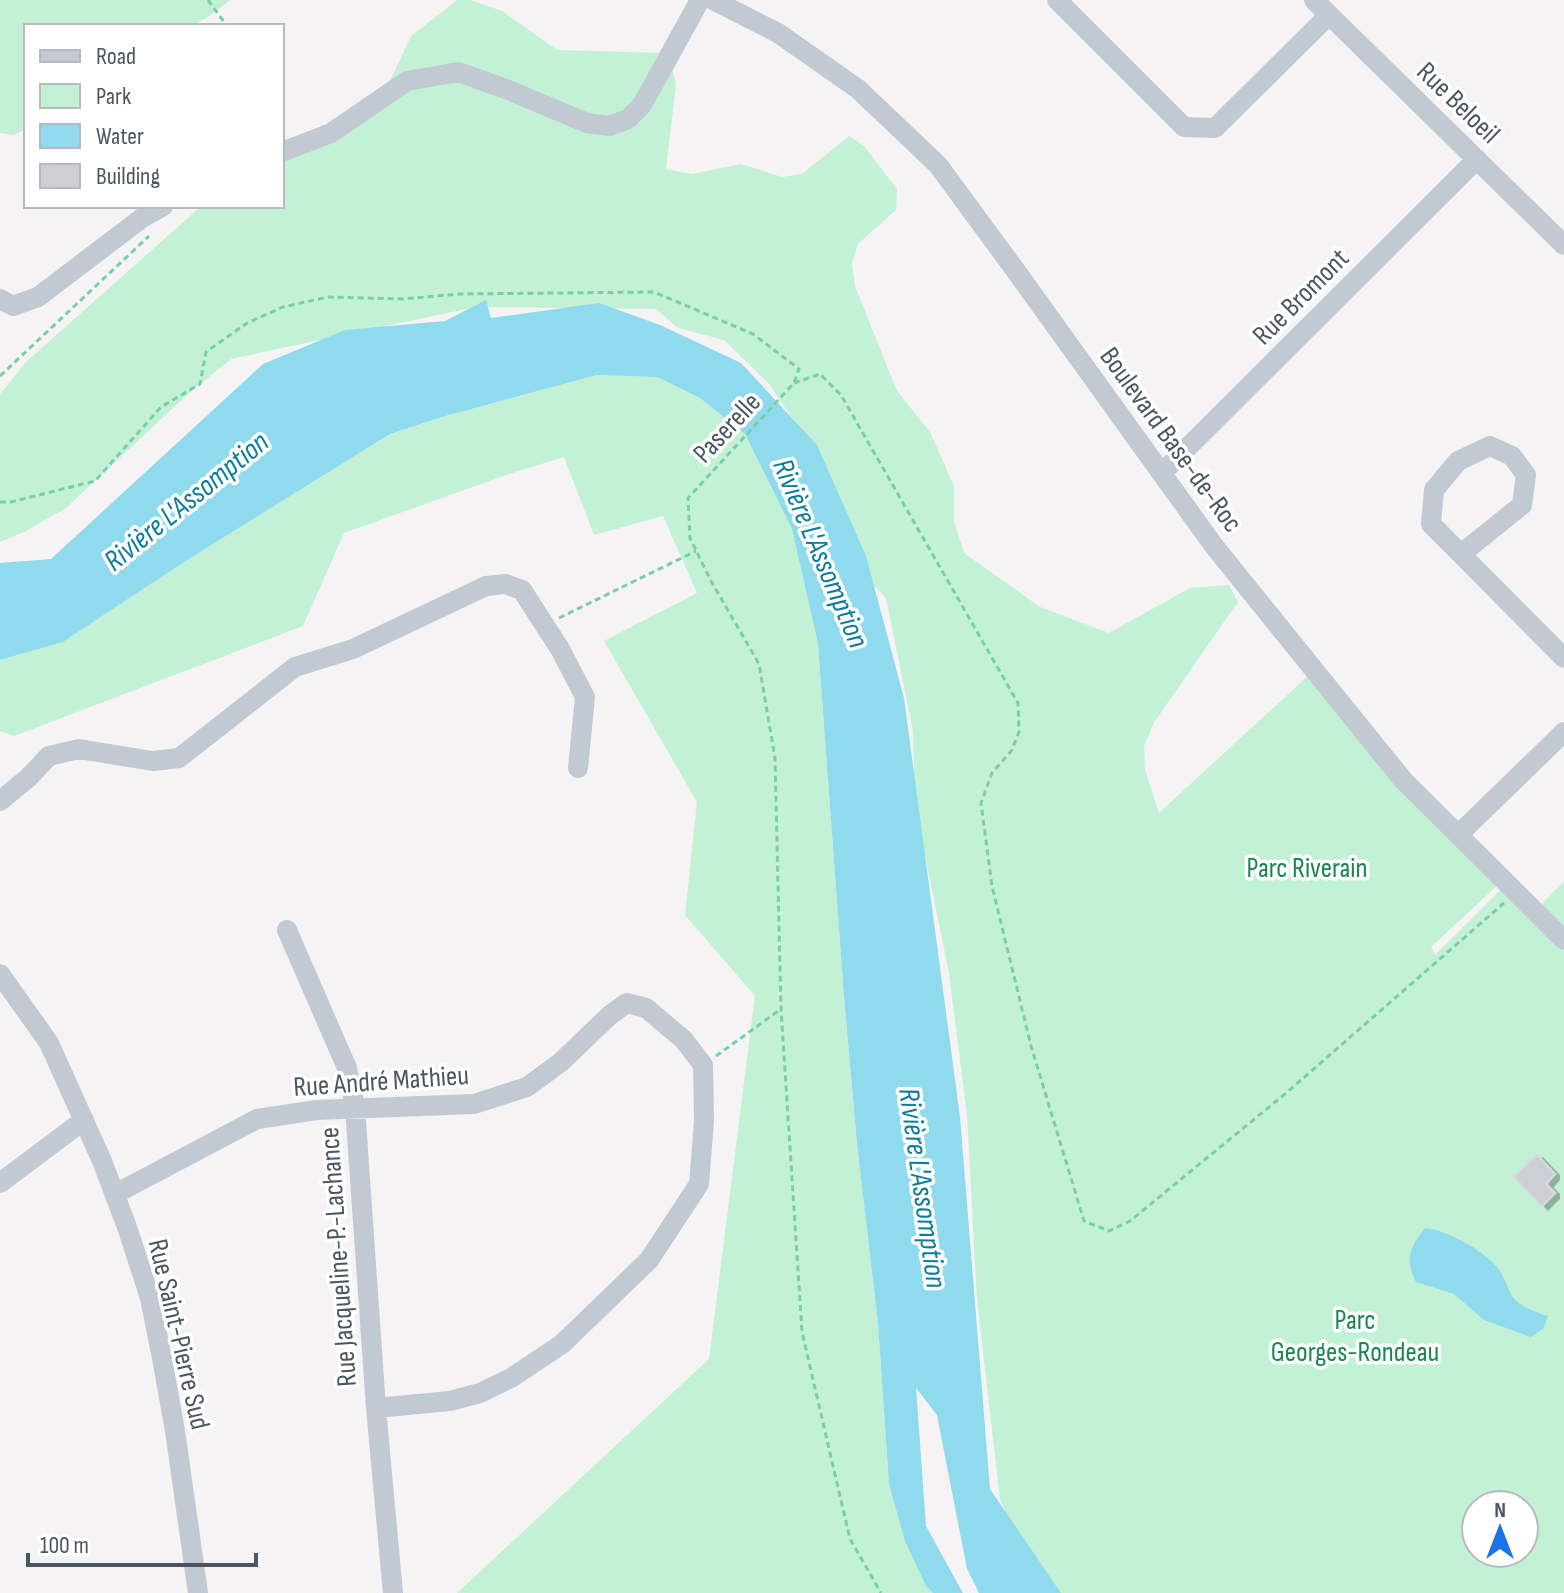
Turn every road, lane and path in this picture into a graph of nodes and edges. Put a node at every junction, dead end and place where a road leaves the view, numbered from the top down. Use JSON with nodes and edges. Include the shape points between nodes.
{"nodes":[{"id":1,"x":208,"y":0,"type":"edge"},
{"id":2,"x":700,"y":0,"type":"edge"},
{"id":3,"x":713,"y":0,"type":"edge"},
{"id":4,"x":1057,"y":0,"type":"edge"},
{"id":5,"x":1314,"y":0,"type":"edge"},
{"id":6,"x":1328,"y":16,"type":"junction"},
{"id":7,"x":226,"y":24,"type":"edge"},
{"id":8,"x":284,"y":151,"type":"edge"},
{"id":9,"x":1477,"y":159,"type":"junction"},
{"id":10,"x":160,"y":208,"type":"edge"},
{"id":11,"x":159,"y":227,"type":"dead end"},
{"id":12,"x":1564,"y":245,"type":"edge"},
{"id":13,"x":0,"y":299,"type":"edge"},
{"id":14,"x":0,"y":376,"type":"edge"},
{"id":15,"x":794,"y":383,"type":"junction"},
{"id":16,"x":1162,"y":473,"type":"junction"},
{"id":17,"x":0,"y":502,"type":"edge"},
{"id":18,"x":696,"y":551,"type":"junction"},
{"id":19,"x":1461,"y":554,"type":"junction"},
{"id":20,"x":545,"y":625,"type":"junction"},
{"id":21,"x":1564,"y":658,"type":"edge"},
{"id":22,"x":1564,"y":732,"type":"edge"},
{"id":23,"x":578,"y":768,"type":"dead end"},
{"id":24,"x":0,"y":801,"type":"edge"},
{"id":25,"x":1458,"y":835,"type":"junction"},
{"id":26,"x":1516,"y":892,"type":"junction"},
{"id":27,"x":287,"y":930,"type":"dead end"},
{"id":28,"x":1564,"y":940,"type":"edge"},
{"id":29,"x":0,"y":974,"type":"edge"},
{"id":30,"x":781,"y":1009,"type":"junction"},
{"id":31,"x":703,"y":1065,"type":"junction"},
{"id":32,"x":355,"y":1107,"type":"junction"},
{"id":33,"x":84,"y":1120,"type":"junction"},
{"id":34,"x":0,"y":1183,"type":"edge"},
{"id":35,"x":115,"y":1194,"type":"junction"},
{"id":36,"x":376,"y":1408,"type":"junction"},
{"id":37,"x":198,"y":1593,"type":"edge"},
{"id":38,"x":393,"y":1593,"type":"edge"},
{"id":39,"x":881,"y":1593,"type":"edge"}],
"edges":[{"from":1,"to":7,"type":"path"},
{"from":2,"to":8,"type":"street","via":[[642,105],[628,119],[609,126],[587,123],[458,72],[407,81],[331,133]]},
{"from":3,"to":16,"type":"street","name":"Boulevard Base-de-Roc","via":[[778,33],[858,89],[938,165]]},
{"from":4,"to":6,"type":"street","via":[[1184,127],[1215,128]]},
{"from":5,"to":6,"type":"street","name":"Rue Beloeil"},
{"from":6,"to":9,"type":"street","name":"Rue Beloeil"},
{"from":9,"to":12,"type":"street","name":"Rue Beloeil"},
{"from":9,"to":16,"type":"street","name":"Rue Bromont"},
{"from":10,"to":13,"type":"street","via":[[38,297],[13,306]]},
{"from":11,"to":14,"type":"path"},
{"from":15,"to":17,"type":"path","via":[[799,369],[753,334],[654,292],[328,297],[283,307],[247,323],[206,352],[200,384],[161,407],[95,481]]},
{"from":15,"to":18,"type":"path","name":"Paserelle","via":[[688,498]]},
{"from":15,"to":26,"type":"path","via":[[820,374],[841,395],[1018,703],[1019,732],[1012,750],[992,773],[981,803],[992,886],[1020,1003],[1084,1221],[1109,1231],[1130,1221]]},
{"from":16,"to":25,"type":"street","name":"Boulevard Base-de-Roc","via":[[1214,546],[1403,780]]},
{"from":18,"to":20,"type":"path"},
{"from":18,"to":30,"type":"path","via":[[759,664],[775,758]]},
{"from":19,"to":19,"type":"street","via":[[1431,524],[1434,490],[1458,461],[1490,446],[1512,456],[1526,475],[1522,505]]},
{"from":19,"to":21,"type":"street"},
{"from":20,"to":23,"type":"street","via":[[585,697]]},
{"from":20,"to":24,"type":"street","via":[[522,590],[505,584],[486,586],[353,649],[295,667],[179,758],[153,761],[79,749],[49,756]]},
{"from":22,"to":25,"type":"street"},
{"from":25,"to":26,"type":"street","name":"Boulevard Base-de-Roc"},
{"from":26,"to":28,"type":"street","name":"Boulevard Base-de-Roc"},
{"from":27,"to":32,"type":"street","name":"Rue Jacqueline-P.-Lachance","via":[[347,1068]]},
{"from":29,"to":33,"type":"street","name":"Rue Saint-Pierre Sud","via":[[49,1043]]},
{"from":30,"to":31,"type":"path"},
{"from":30,"to":39,"type":"path","via":[[802,1332],[850,1539]]},
{"from":31,"to":32,"type":"street","name":"Rue André Mathieu","via":[[684,1040],[646,1008],[627,1003],[527,1087],[474,1104]]},
{"from":31,"to":36,"type":"street","via":[[699,1184],[649,1260],[562,1344],[511,1378],[450,1401]]},
{"from":32,"to":35,"type":"street","name":"Rue André Mathieu","via":[[257,1119]]},
{"from":32,"to":36,"type":"street","name":"Rue Jacqueline-P.-Lachance"},
{"from":33,"to":34,"type":"street"},
{"from":33,"to":35,"type":"street","name":"Rue Saint-Pierre Sud"},
{"from":35,"to":37,"type":"street","name":"Rue Saint-Pierre Sud","via":[[150,1298]]},
{"from":36,"to":38,"type":"street","name":"Rue Jacqueline-P.-Lachance"}]}
